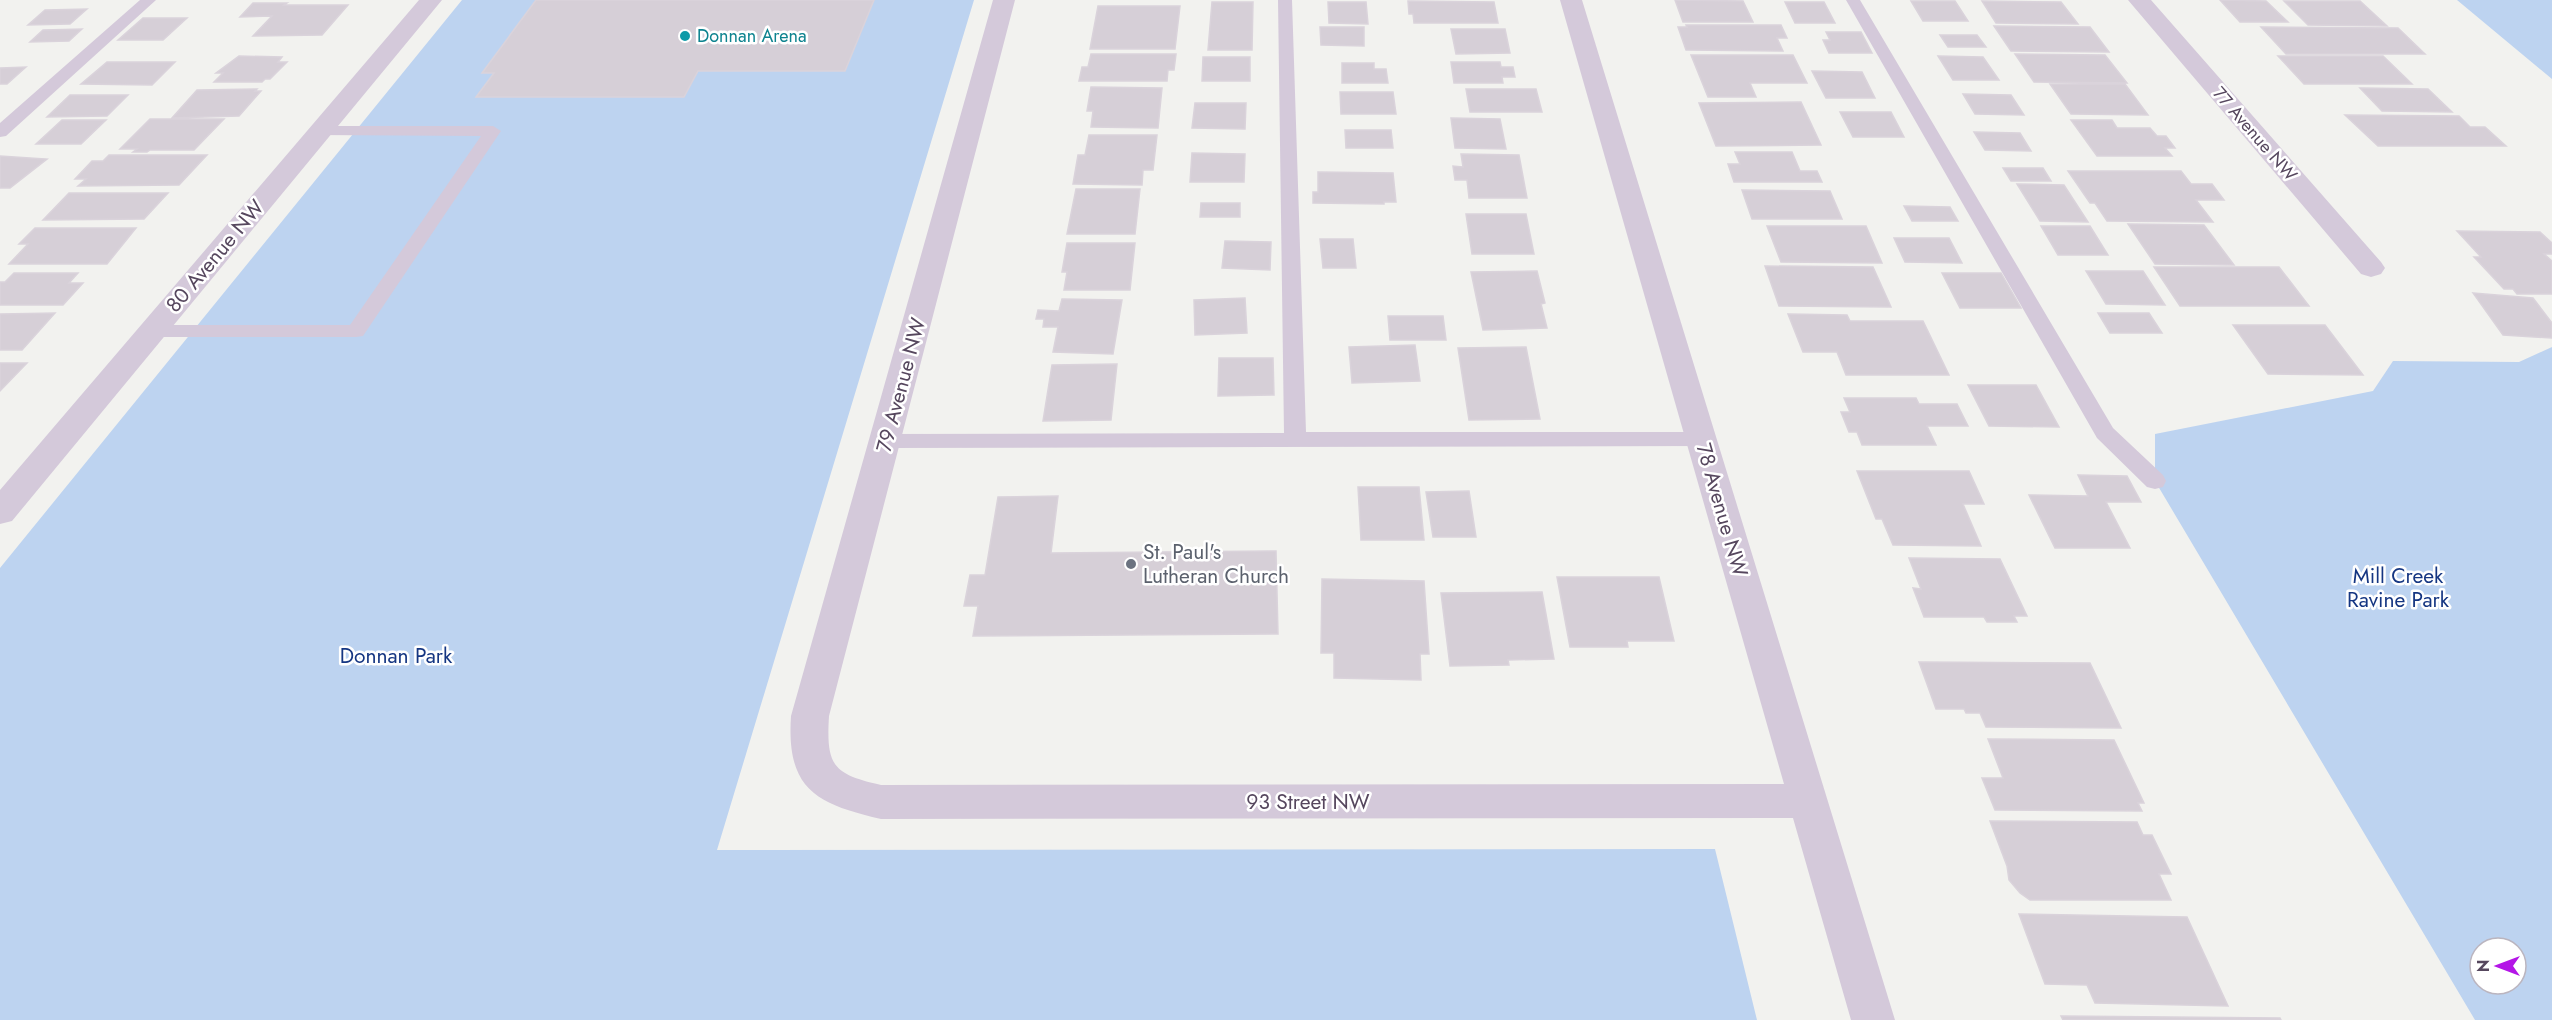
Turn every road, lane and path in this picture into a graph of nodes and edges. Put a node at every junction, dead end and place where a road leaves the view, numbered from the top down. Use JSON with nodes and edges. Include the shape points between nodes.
{"nodes":[{"id":1,"x":149,"y":0,"type":"edge"},
{"id":2,"x":430,"y":0,"type":"edge"},
{"id":3,"x":1004,"y":0,"type":"edge"},
{"id":4,"x":1285,"y":0,"type":"edge"},
{"id":5,"x":1571,"y":0,"type":"edge"},
{"id":6,"x":1853,"y":0,"type":"edge"},
{"id":7,"x":2139,"y":0,"type":"edge"},
{"id":8,"x":320,"y":131,"type":"junction"},
{"id":9,"x":0,"y":132,"type":"edge"},
{"id":10,"x":2371,"y":268,"type":"dead end"},
{"id":11,"x":152,"y":331,"type":"junction"},
{"id":12,"x":1702,"y":439,"type":"junction"},
{"id":13,"x":1295,"y":440,"type":"junction"},
{"id":14,"x":886,"y":441,"type":"junction"},
{"id":15,"x":2155,"y":482,"type":"dead end"},
{"id":16,"x":0,"y":512,"type":"edge"},
{"id":17,"x":818,"y":771,"type":"joint"},
{"id":18,"x":1809,"y":801,"type":"junction"},
{"id":19,"x":1873,"y":1020,"type":"edge"}],
"edges":[{"from":1,"to":9,"type":"lane"},
{"from":2,"to":8,"type":"street","name":"80 Avenue NW"},
{"from":3,"to":14,"type":"street","name":"79 Avenue NW"},
{"from":4,"to":13,"type":"lane"},
{"from":5,"to":12,"type":"street","name":"78 Avenue NW"},
{"from":6,"to":15,"type":"lane","via":[[2105,433]]},
{"from":7,"to":10,"type":"street","name":"77 Avenue NW"},
{"from":8,"to":11,"type":"street","name":"80 Avenue NW"},
{"from":8,"to":11,"type":"lane","via":[[494,131],[356,331]]},
{"from":11,"to":16,"type":"street","name":"80 Avenue NW"},
{"from":12,"to":13,"type":"lane"},
{"from":12,"to":18,"type":"street","name":"78 Avenue NW"},
{"from":13,"to":14,"type":"lane"},
{"from":14,"to":17,"type":"street","name":"79 Avenue NW","via":[[810,716],[810,748]]},
{"from":17,"to":18,"type":"street","name":"93 Street NW","via":[[830,786],[881,802]]},
{"from":18,"to":19,"type":"street","name":"78 Avenue NW"}]}
